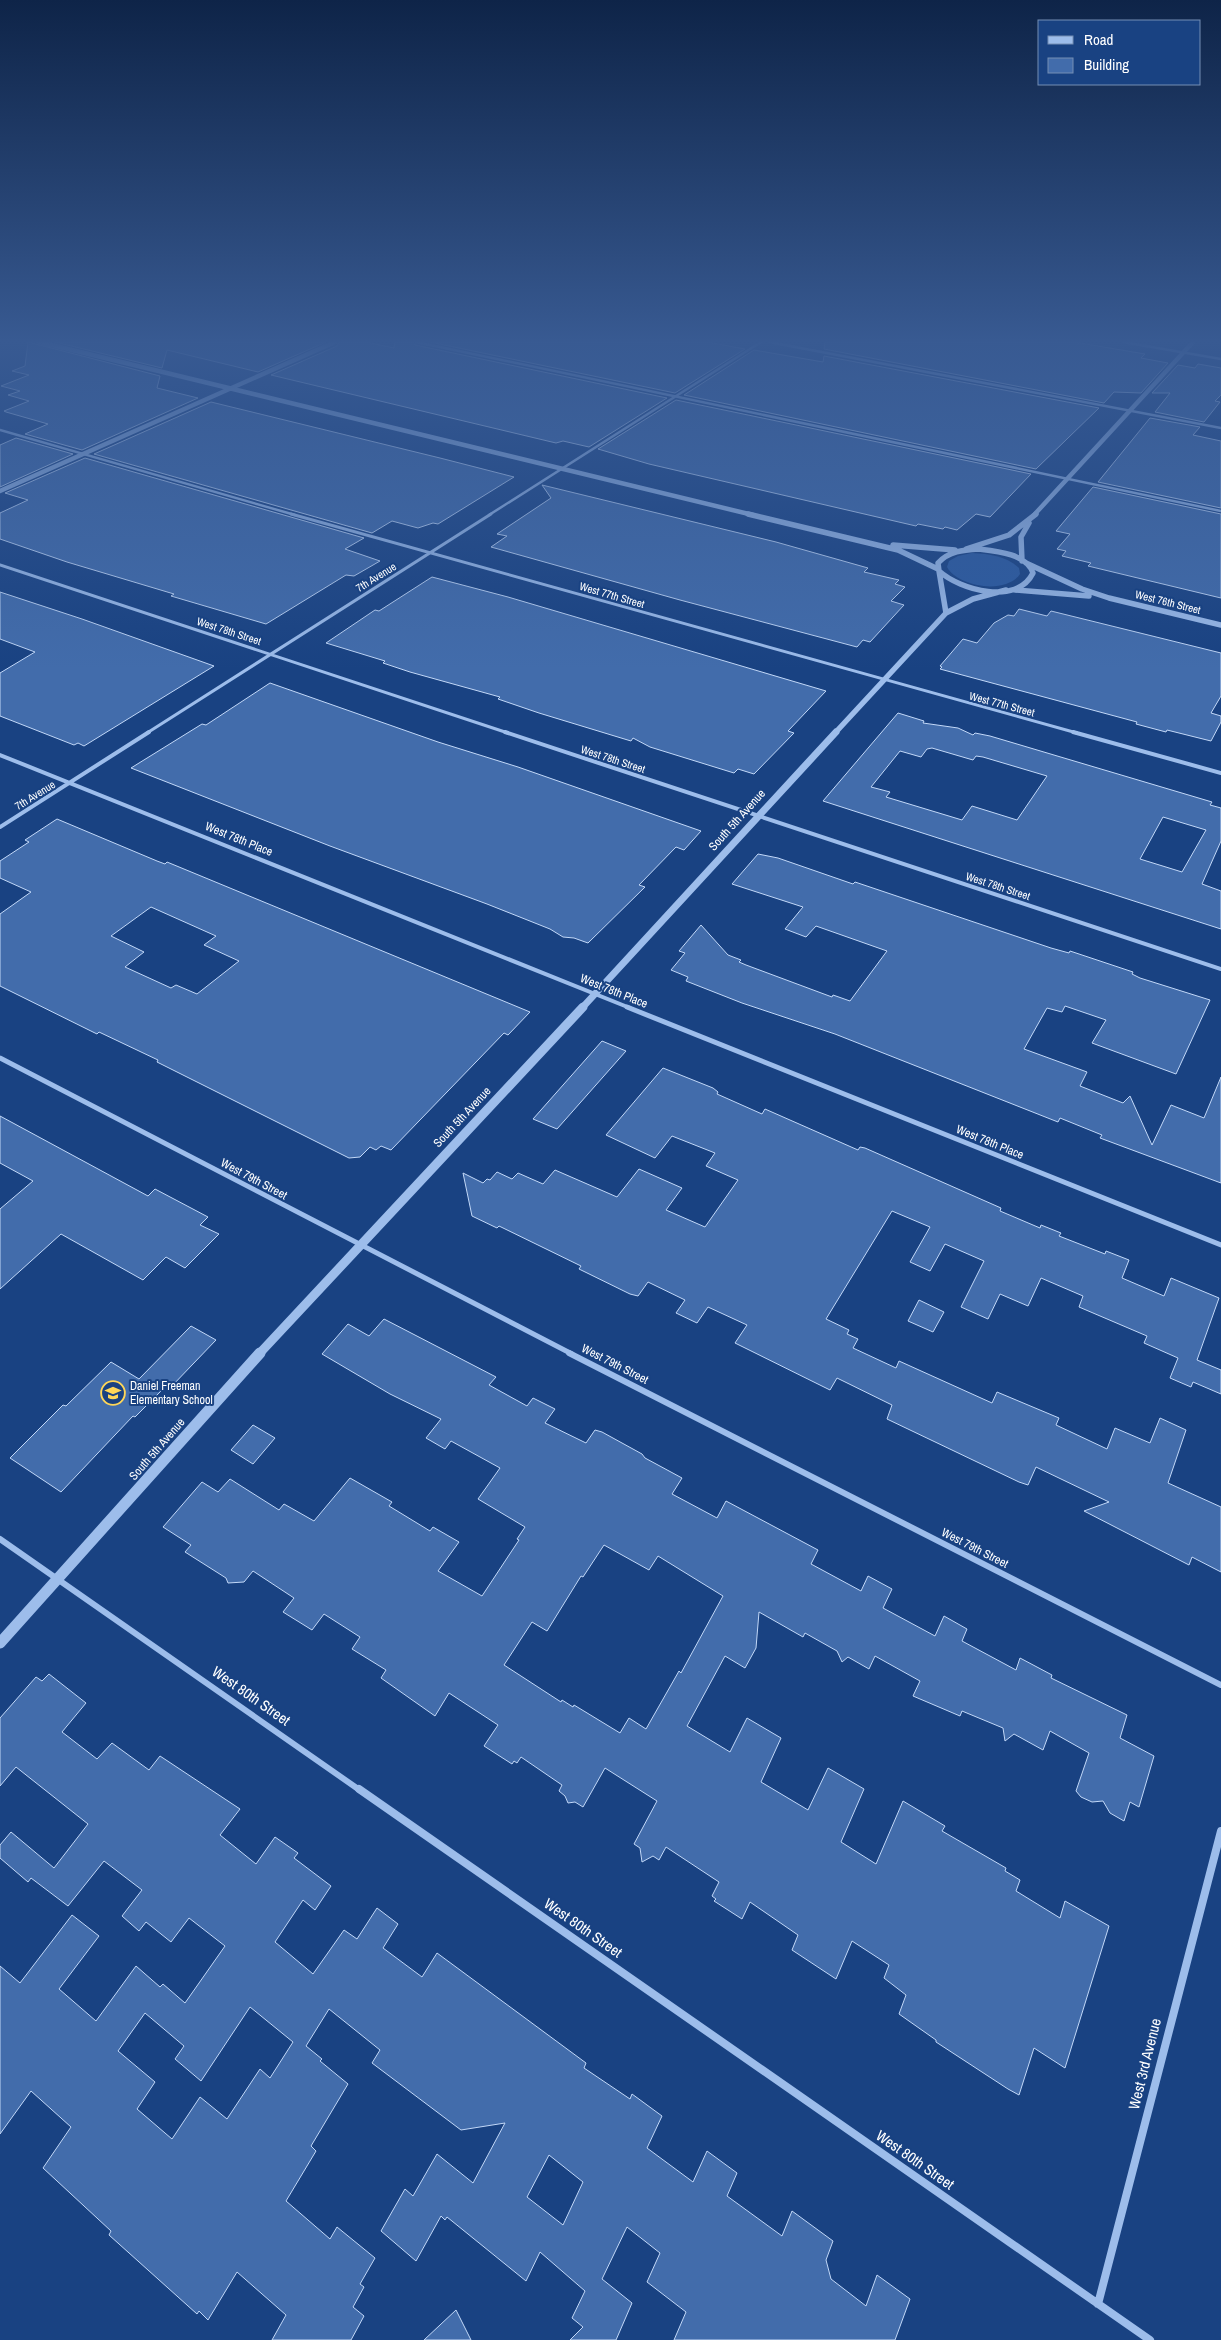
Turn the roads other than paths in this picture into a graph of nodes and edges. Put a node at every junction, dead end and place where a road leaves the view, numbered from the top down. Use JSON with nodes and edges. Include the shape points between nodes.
{"nodes":[{"id":1,"x":75,"y":451,"type":"edge"},
{"id":2,"x":91,"y":451,"type":"edge"},
{"id":3,"x":493,"y":451,"type":"edge"},
{"id":4,"x":588,"y":451,"type":"edge"},
{"id":5,"x":940,"y":451,"type":"edge"},
{"id":6,"x":1093,"y":451,"type":"edge"},
{"id":7,"x":85,"y":454,"type":"junction"},
{"id":8,"x":561,"y":468,"type":"junction"},
{"id":9,"x":1068,"y":478,"type":"junction"},
{"id":10,"x":0,"y":491,"type":"edge"},
{"id":11,"x":1221,"y":511,"type":"edge"},
{"id":12,"x":1030,"y":520,"type":"junction"},
{"id":13,"x":863,"y":542,"type":"junction"},
{"id":14,"x":965,"y":550,"type":"junction"},
{"id":15,"x":430,"y":554,"type":"junction"},
{"id":16,"x":1024,"y":562,"type":"junction"},
{"id":17,"x":0,"y":565,"type":"edge"},
{"id":18,"x":938,"y":570,"type":"junction"},
{"id":19,"x":1007,"y":590,"type":"junction"},
{"id":20,"x":1109,"y":598,"type":"junction"},
{"id":21,"x":946,"y":612,"type":"junction"},
{"id":22,"x":1221,"y":625,"type":"edge"},
{"id":23,"x":270,"y":654,"type":"junction"},
{"id":24,"x":882,"y":680,"type":"junction"},
{"id":25,"x":0,"y":755,"type":"edge"},
{"id":26,"x":1221,"y":773,"type":"edge"},
{"id":27,"x":71,"y":782,"type":"junction"},
{"id":28,"x":758,"y":816,"type":"junction"},
{"id":29,"x":0,"y":827,"type":"edge"},
{"id":30,"x":1221,"y":969,"type":"edge"},
{"id":31,"x":595,"y":994,"type":"junction"},
{"id":32,"x":0,"y":1058,"type":"edge"},
{"id":33,"x":359,"y":1246,"type":"junction"},
{"id":34,"x":1221,"y":1246,"type":"edge"},
{"id":35,"x":0,"y":1539,"type":"edge"},
{"id":36,"x":59,"y":1579,"type":"junction"},
{"id":37,"x":0,"y":1642,"type":"edge"},
{"id":38,"x":1221,"y":1685,"type":"edge"},
{"id":39,"x":1221,"y":1831,"type":"edge"},
{"id":40,"x":1098,"y":2304,"type":"junction"},
{"id":41,"x":1150,"y":2340,"type":"edge"}],
"edges":[{"from":1,"to":7,"type":"street","name":"West 77th Street"},
{"from":2,"to":7,"type":"street"},
{"from":3,"to":8,"type":"street"},
{"from":4,"to":8,"type":"street","name":"7th Avenue"},
{"from":5,"to":9,"type":"street"},
{"from":6,"to":9,"type":"street"},
{"from":7,"to":10,"type":"street"},
{"from":7,"to":15,"type":"street","name":"West 77th Street"},
{"from":8,"to":13,"type":"street"},
{"from":8,"to":15,"type":"street","name":"7th Avenue"},
{"from":9,"to":11,"type":"street"},
{"from":9,"to":12,"type":"street"},
{"from":12,"to":14,"type":"street","via":[[1008,535]]},
{"from":12,"to":16,"type":"street","via":[[1021,538]]},
{"from":13,"to":14,"type":"street"},
{"from":13,"to":18,"type":"street","via":[[898,550]]},
{"from":14,"to":16,"type":"street","via":[[997,551]]},
{"from":14,"to":18,"type":"street","via":[[943,557],[938,563]]},
{"from":15,"to":23,"type":"street","name":"7th Avenue"},
{"from":15,"to":24,"type":"street","name":"West 77th Street"},
{"from":16,"to":19,"type":"street","via":[[1032,576],[1028,582]]},
{"from":16,"to":20,"type":"street","name":"West 76th Street"},
{"from":17,"to":23,"type":"street","name":"West 78th Street"},
{"from":18,"to":19,"type":"street","name":"West 76th Street","via":[[950,581],[964,587]]},
{"from":18,"to":21,"type":"street"},
{"from":19,"to":20,"type":"street","name":"West 76th Street"},
{"from":19,"to":21,"type":"street","name":"South 5th Avenue","via":[[973,599]]},
{"from":20,"to":22,"type":"street","name":"West 76th Street"},
{"from":21,"to":24,"type":"street","name":"South 5th Avenue"},
{"from":23,"to":27,"type":"street","name":"7th Avenue"},
{"from":23,"to":28,"type":"street","name":"West 78th Street"},
{"from":24,"to":26,"type":"street","name":"West 77th Street"},
{"from":24,"to":28,"type":"street","name":"South 5th Avenue"},
{"from":25,"to":27,"type":"street","name":"West 78th Place"},
{"from":27,"to":29,"type":"street","name":"7th Avenue"},
{"from":27,"to":31,"type":"street","name":"West 78th Place"},
{"from":28,"to":30,"type":"street","name":"West 78th Street"},
{"from":28,"to":31,"type":"street","name":"South 5th Avenue"},
{"from":31,"to":33,"type":"street","name":"South 5th Avenue"},
{"from":31,"to":34,"type":"street","name":"West 78th Place"},
{"from":32,"to":33,"type":"street","name":"West 79th Street"},
{"from":33,"to":36,"type":"street","name":"South 5th Avenue","via":[[227,1388]]},
{"from":33,"to":38,"type":"street","name":"West 79th Street"},
{"from":35,"to":36,"type":"street","name":"West 80th Street"},
{"from":36,"to":37,"type":"street","name":"South 5th Avenue"},
{"from":36,"to":40,"type":"street","name":"West 80th Street"},
{"from":39,"to":40,"type":"street","name":"West 3rd Avenue"},
{"from":40,"to":41,"type":"street","name":"West 80th Street"}]}
